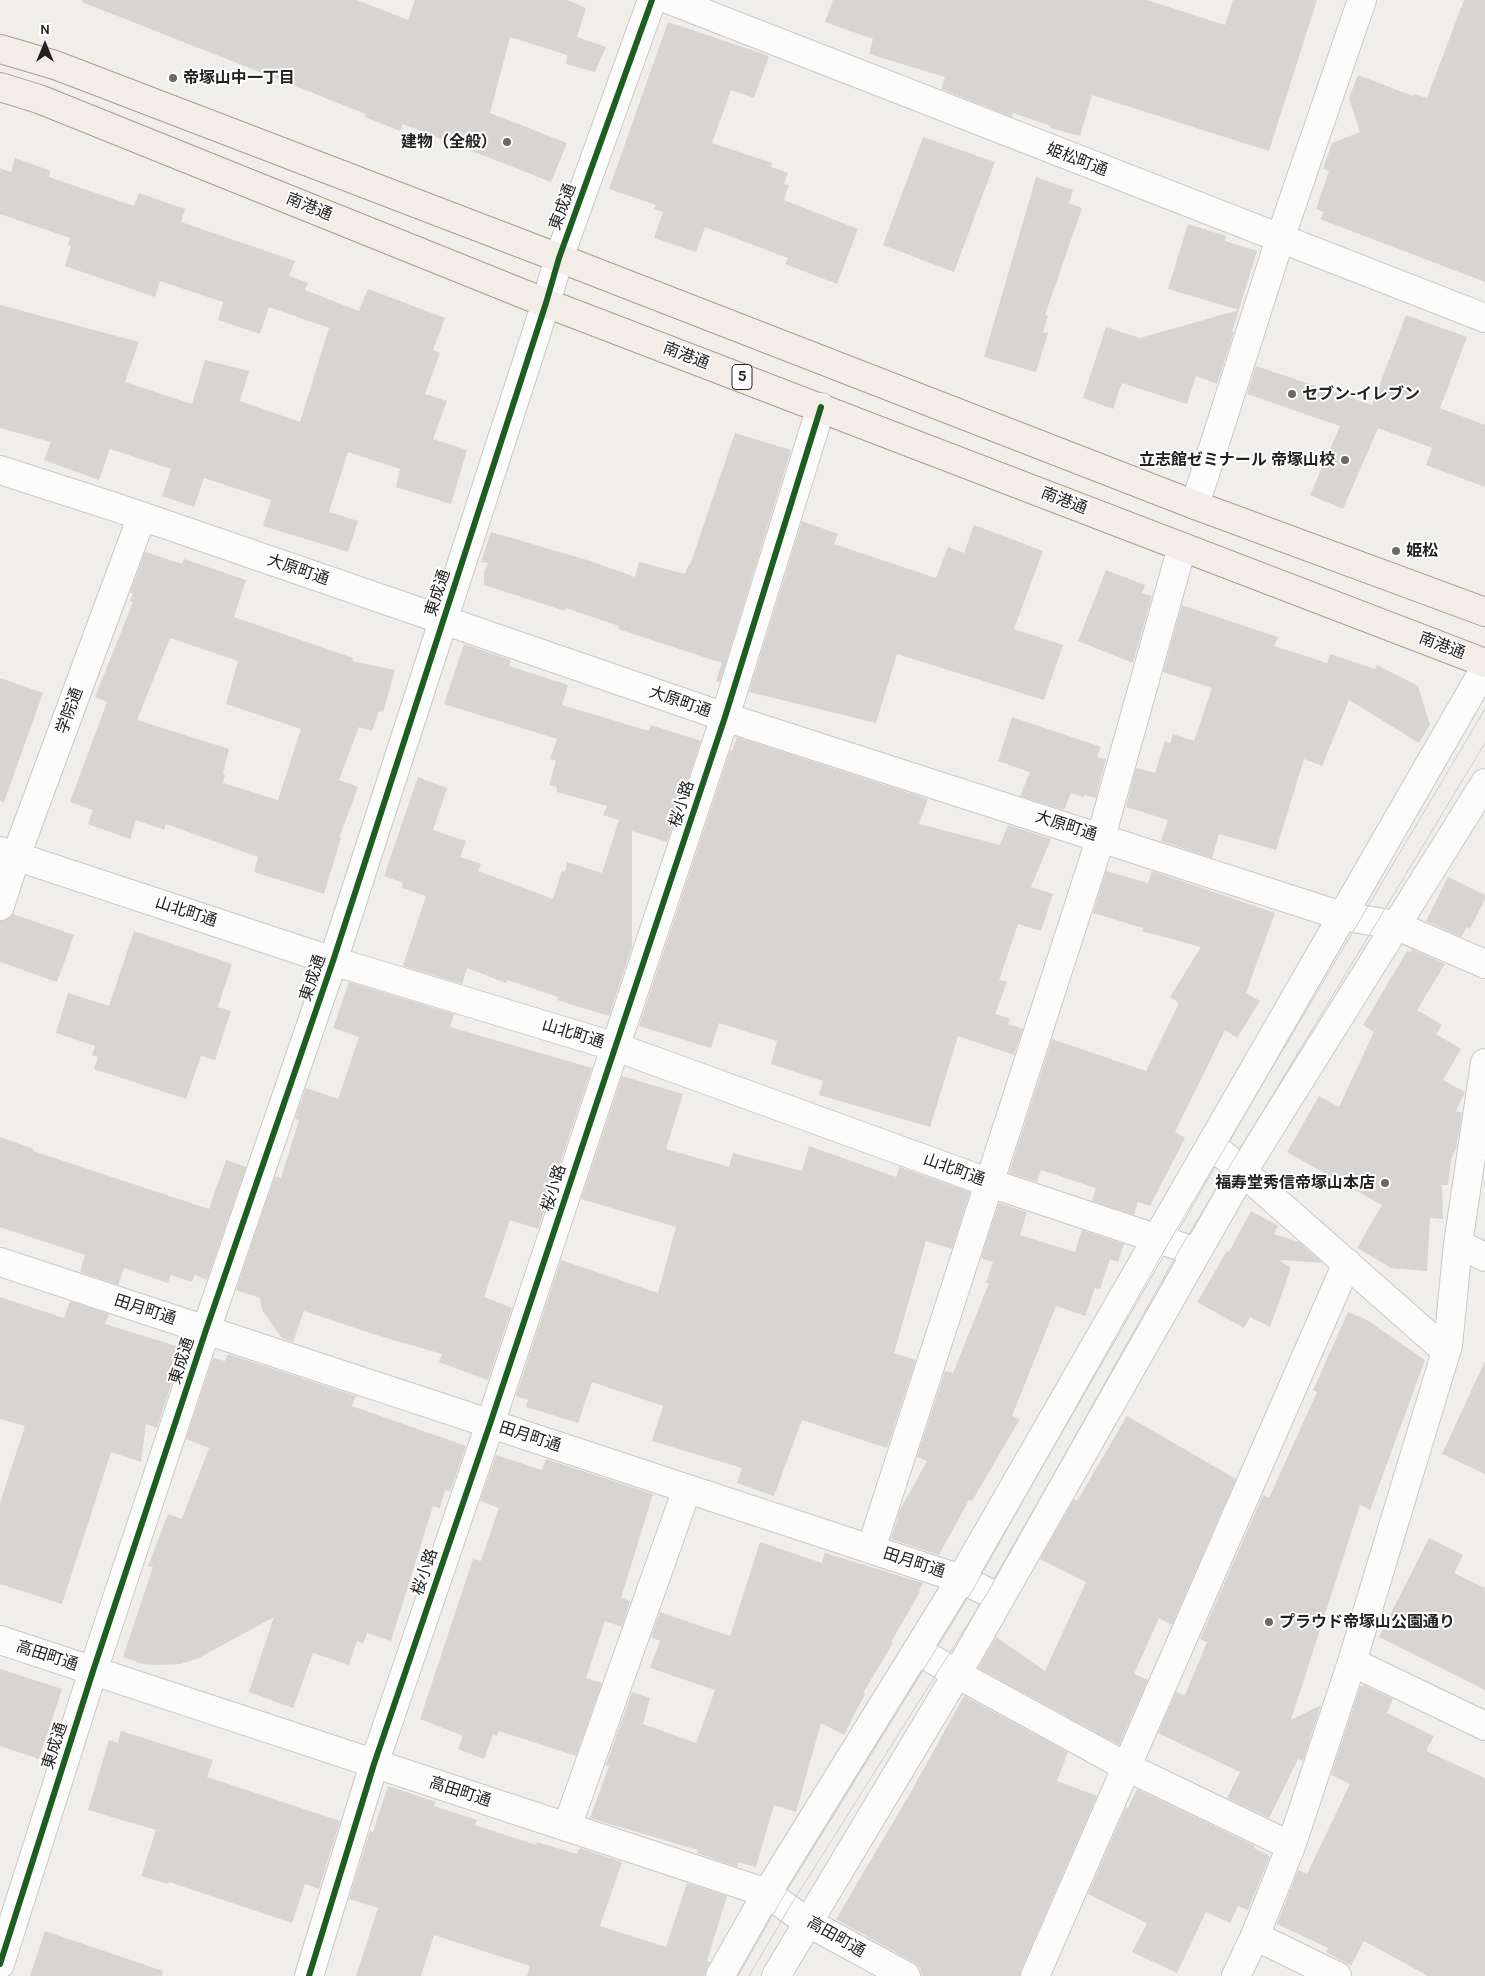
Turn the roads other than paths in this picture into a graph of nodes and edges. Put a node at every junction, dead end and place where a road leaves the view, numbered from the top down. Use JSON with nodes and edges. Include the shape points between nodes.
{"nodes":[{"id":1,"x":652,"y":0,"type":"edge"},
{"id":2,"x":670,"y":0,"type":"edge"},
{"id":3,"x":1362,"y":0,"type":"edge"},
{"id":4,"x":0,"y":49,"type":"edge"},
{"id":5,"x":0,"y":87,"type":"edge"},
{"id":6,"x":1280,"y":239,"type":"junction"},
{"id":7,"x":559,"y":258,"type":"junction"},
{"id":8,"x":546,"y":303,"type":"junction"},
{"id":9,"x":1485,"y":318,"type":"edge"},
{"id":10,"x":821,"y":407,"type":"junction"},
{"id":11,"x":0,"y":470,"type":"edge"},
{"id":12,"x":1195,"y":505,"type":"junction"},
{"id":13,"x":142,"y":516,"type":"junction"},
{"id":14,"x":1182,"y":547,"type":"junction"},
{"id":15,"x":1485,"y":612,"type":"edge"},
{"id":16,"x":443,"y":620,"type":"junction"},
{"id":17,"x":1485,"y":662,"type":"edge"},
{"id":18,"x":1485,"y":668,"type":"edge"},
{"id":19,"x":725,"y":718,"type":"junction"},
{"id":20,"x":1485,"y":783,"type":"edge"},
{"id":21,"x":1101,"y":837,"type":"junction"},
{"id":22,"x":8,"y":854,"type":"edge"},
{"id":23,"x":0,"y":906,"type":"edge"},
{"id":24,"x":1342,"y":916,"type":"junction"},
{"id":25,"x":1395,"y":925,"type":"junction"},
{"id":26,"x":334,"y":961,"type":"junction"},
{"id":27,"x":1485,"y":964,"type":"edge"},
{"id":28,"x":616,"y":1047,"type":"junction"},
{"id":29,"x":1485,"y":1062,"type":"edge"},
{"id":30,"x":1211,"y":1144,"type":"junction"},
{"id":31,"x":1243,"y":1171,"type":"junction"},
{"id":32,"x":990,"y":1183,"type":"junction"},
{"id":33,"x":1157,"y":1238,"type":"junction"},
{"id":34,"x":1458,"y":1244,"type":"junction"},
{"id":35,"x":1197,"y":1252,"type":"junction"},
{"id":36,"x":1485,"y":1256,"type":"edge"},
{"id":37,"x":0,"y":1262,"type":"edge"},
{"id":38,"x":1348,"y":1263,"type":"junction"},
{"id":39,"x":206,"y":1330,"type":"junction"},
{"id":40,"x":1446,"y":1352,"type":"junction"},
{"id":41,"x":490,"y":1424,"type":"junction"},
{"id":42,"x":687,"y":1489,"type":"junction"},
{"id":43,"x":871,"y":1549,"type":"junction"},
{"id":44,"x":961,"y":1578,"type":"junction"},
{"id":45,"x":1000,"y":1598,"type":"junction"},
{"id":46,"x":0,"y":1640,"type":"edge"},
{"id":47,"x":918,"y":1650,"type":"junction"},
{"id":48,"x":1352,"y":1662,"type":"junction"},
{"id":49,"x":93,"y":1671,"type":"junction"},
{"id":50,"x":957,"y":1674,"type":"junction"},
{"id":51,"x":1485,"y":1726,"type":"edge"},
{"id":52,"x":374,"y":1764,"type":"junction"},
{"id":53,"x":1126,"y":1767,"type":"junction"},
{"id":54,"x":567,"y":1827,"type":"junction"},
{"id":55,"x":1292,"y":1846,"type":"junction"},
{"id":56,"x":767,"y":1892,"type":"junction"},
{"id":57,"x":807,"y":1922,"type":"junction"},
{"id":58,"x":1255,"y":1936,"type":"junction"},
{"id":59,"x":0,"y":1964,"type":"edge"},
{"id":60,"x":309,"y":1976,"type":"edge"},
{"id":61,"x":720,"y":1976,"type":"edge"},
{"id":62,"x":776,"y":1976,"type":"edge"},
{"id":63,"x":906,"y":1976,"type":"edge"},
{"id":64,"x":1034,"y":1976,"type":"edge"},
{"id":65,"x":1236,"y":1976,"type":"edge"},
{"id":66,"x":1337,"y":1976,"type":"edge"}],
"edges":[{"from":1,"to":7,"type":"street","name":"東成通"},
{"from":2,"to":6,"type":"street","name":"姫松町通"},
{"from":3,"to":6,"type":"street"},
{"from":4,"to":7,"type":"main road","via":[[55,65]]},
{"from":5,"to":8,"type":"main road","name":"南港通","number":"5","via":[[48,103]]},
{"from":6,"to":9,"type":"street","name":"姫松町通"},
{"from":6,"to":12,"type":"street"},
{"from":7,"to":8,"type":"street","name":"東成通"},
{"from":7,"to":12,"type":"main road"},
{"from":8,"to":10,"type":"main road","name":"南港通","number":"5"},
{"from":8,"to":16,"type":"street","name":"東成通"},
{"from":10,"to":14,"type":"main road","name":"南港通","number":"5"},
{"from":10,"to":19,"type":"street","name":"桜小路"},
{"from":11,"to":13,"type":"street","name":"大原町通"},
{"from":12,"to":15,"type":"main road"},
{"from":13,"to":16,"type":"street","name":"大原町通"},
{"from":13,"to":22,"type":"street","name":"学院通"},
{"from":14,"to":17,"type":"main road","name":"南港通","number":"5"},
{"from":14,"to":21,"type":"street"},
{"from":16,"to":19,"type":"street","name":"大原町通"},
{"from":16,"to":26,"type":"street","name":"東成通"},
{"from":18,"to":24,"type":"street"},
{"from":19,"to":21,"type":"street","name":"大原町通"},
{"from":19,"to":28,"type":"street","name":"桜小路"},
{"from":20,"to":25,"type":"street"},
{"from":21,"to":24,"type":"street","name":"大原町通"},
{"from":21,"to":32,"type":"street"},
{"from":22,"to":23,"type":"street","name":"学院通"},
{"from":22,"to":26,"type":"street","name":"山北町通"},
{"from":24,"to":25,"type":"street","name":"大原町通"},
{"from":24,"to":30,"type":"street"},
{"from":25,"to":27,"type":"street","name":"大原町通"},
{"from":25,"to":31,"type":"street"},
{"from":26,"to":28,"type":"street","name":"山北町通"},
{"from":26,"to":39,"type":"street","name":"東成通"},
{"from":28,"to":32,"type":"street","name":"山北町通"},
{"from":28,"to":41,"type":"street","name":"桜小路"},
{"from":29,"to":34,"type":"street"},
{"from":30,"to":31,"type":"street"},
{"from":30,"to":33,"type":"street"},
{"from":31,"to":35,"type":"street"},
{"from":31,"to":38,"type":"street"},
{"from":32,"to":33,"type":"street","name":"山北町通"},
{"from":32,"to":43,"type":"street"},
{"from":33,"to":35,"type":"street","name":"山北町通"},
{"from":33,"to":44,"type":"street"},
{"from":34,"to":36,"type":"street"},
{"from":34,"to":40,"type":"street"},
{"from":35,"to":45,"type":"street"},
{"from":37,"to":39,"type":"street","name":"田月町通"},
{"from":38,"to":40,"type":"street"},
{"from":38,"to":53,"type":"street"},
{"from":39,"to":41,"type":"street","name":"田月町通"},
{"from":39,"to":49,"type":"street","name":"東成通"},
{"from":40,"to":48,"type":"street"},
{"from":41,"to":42,"type":"street","name":"田月町通"},
{"from":41,"to":52,"type":"street","name":"桜小路"},
{"from":42,"to":43,"type":"street","name":"田月町通"},
{"from":42,"to":54,"type":"street"},
{"from":43,"to":44,"type":"street","name":"田月町通"},
{"from":44,"to":45,"type":"street","name":"田月町通"},
{"from":44,"to":47,"type":"street"},
{"from":45,"to":50,"type":"street"},
{"from":46,"to":49,"type":"street","name":"高田町通"},
{"from":47,"to":50,"type":"street"},
{"from":47,"to":56,"type":"street"},
{"from":48,"to":51,"type":"street"},
{"from":48,"to":55,"type":"street"},
{"from":49,"to":52,"type":"street","name":"高田町通"},
{"from":49,"to":59,"type":"street","name":"東成通"},
{"from":50,"to":53,"type":"street"},
{"from":50,"to":57,"type":"street"},
{"from":52,"to":54,"type":"street","name":"高田町通"},
{"from":52,"to":60,"type":"street","name":"桜小路"},
{"from":53,"to":55,"type":"street"},
{"from":53,"to":64,"type":"street"},
{"from":54,"to":56,"type":"street","name":"高田町通"},
{"from":55,"to":58,"type":"street"},
{"from":56,"to":57,"type":"street","name":"高田町通"},
{"from":56,"to":61,"type":"street"},
{"from":57,"to":62,"type":"street"},
{"from":57,"to":63,"type":"street","name":"高田町通"},
{"from":58,"to":65,"type":"street"},
{"from":58,"to":66,"type":"street"}]}
